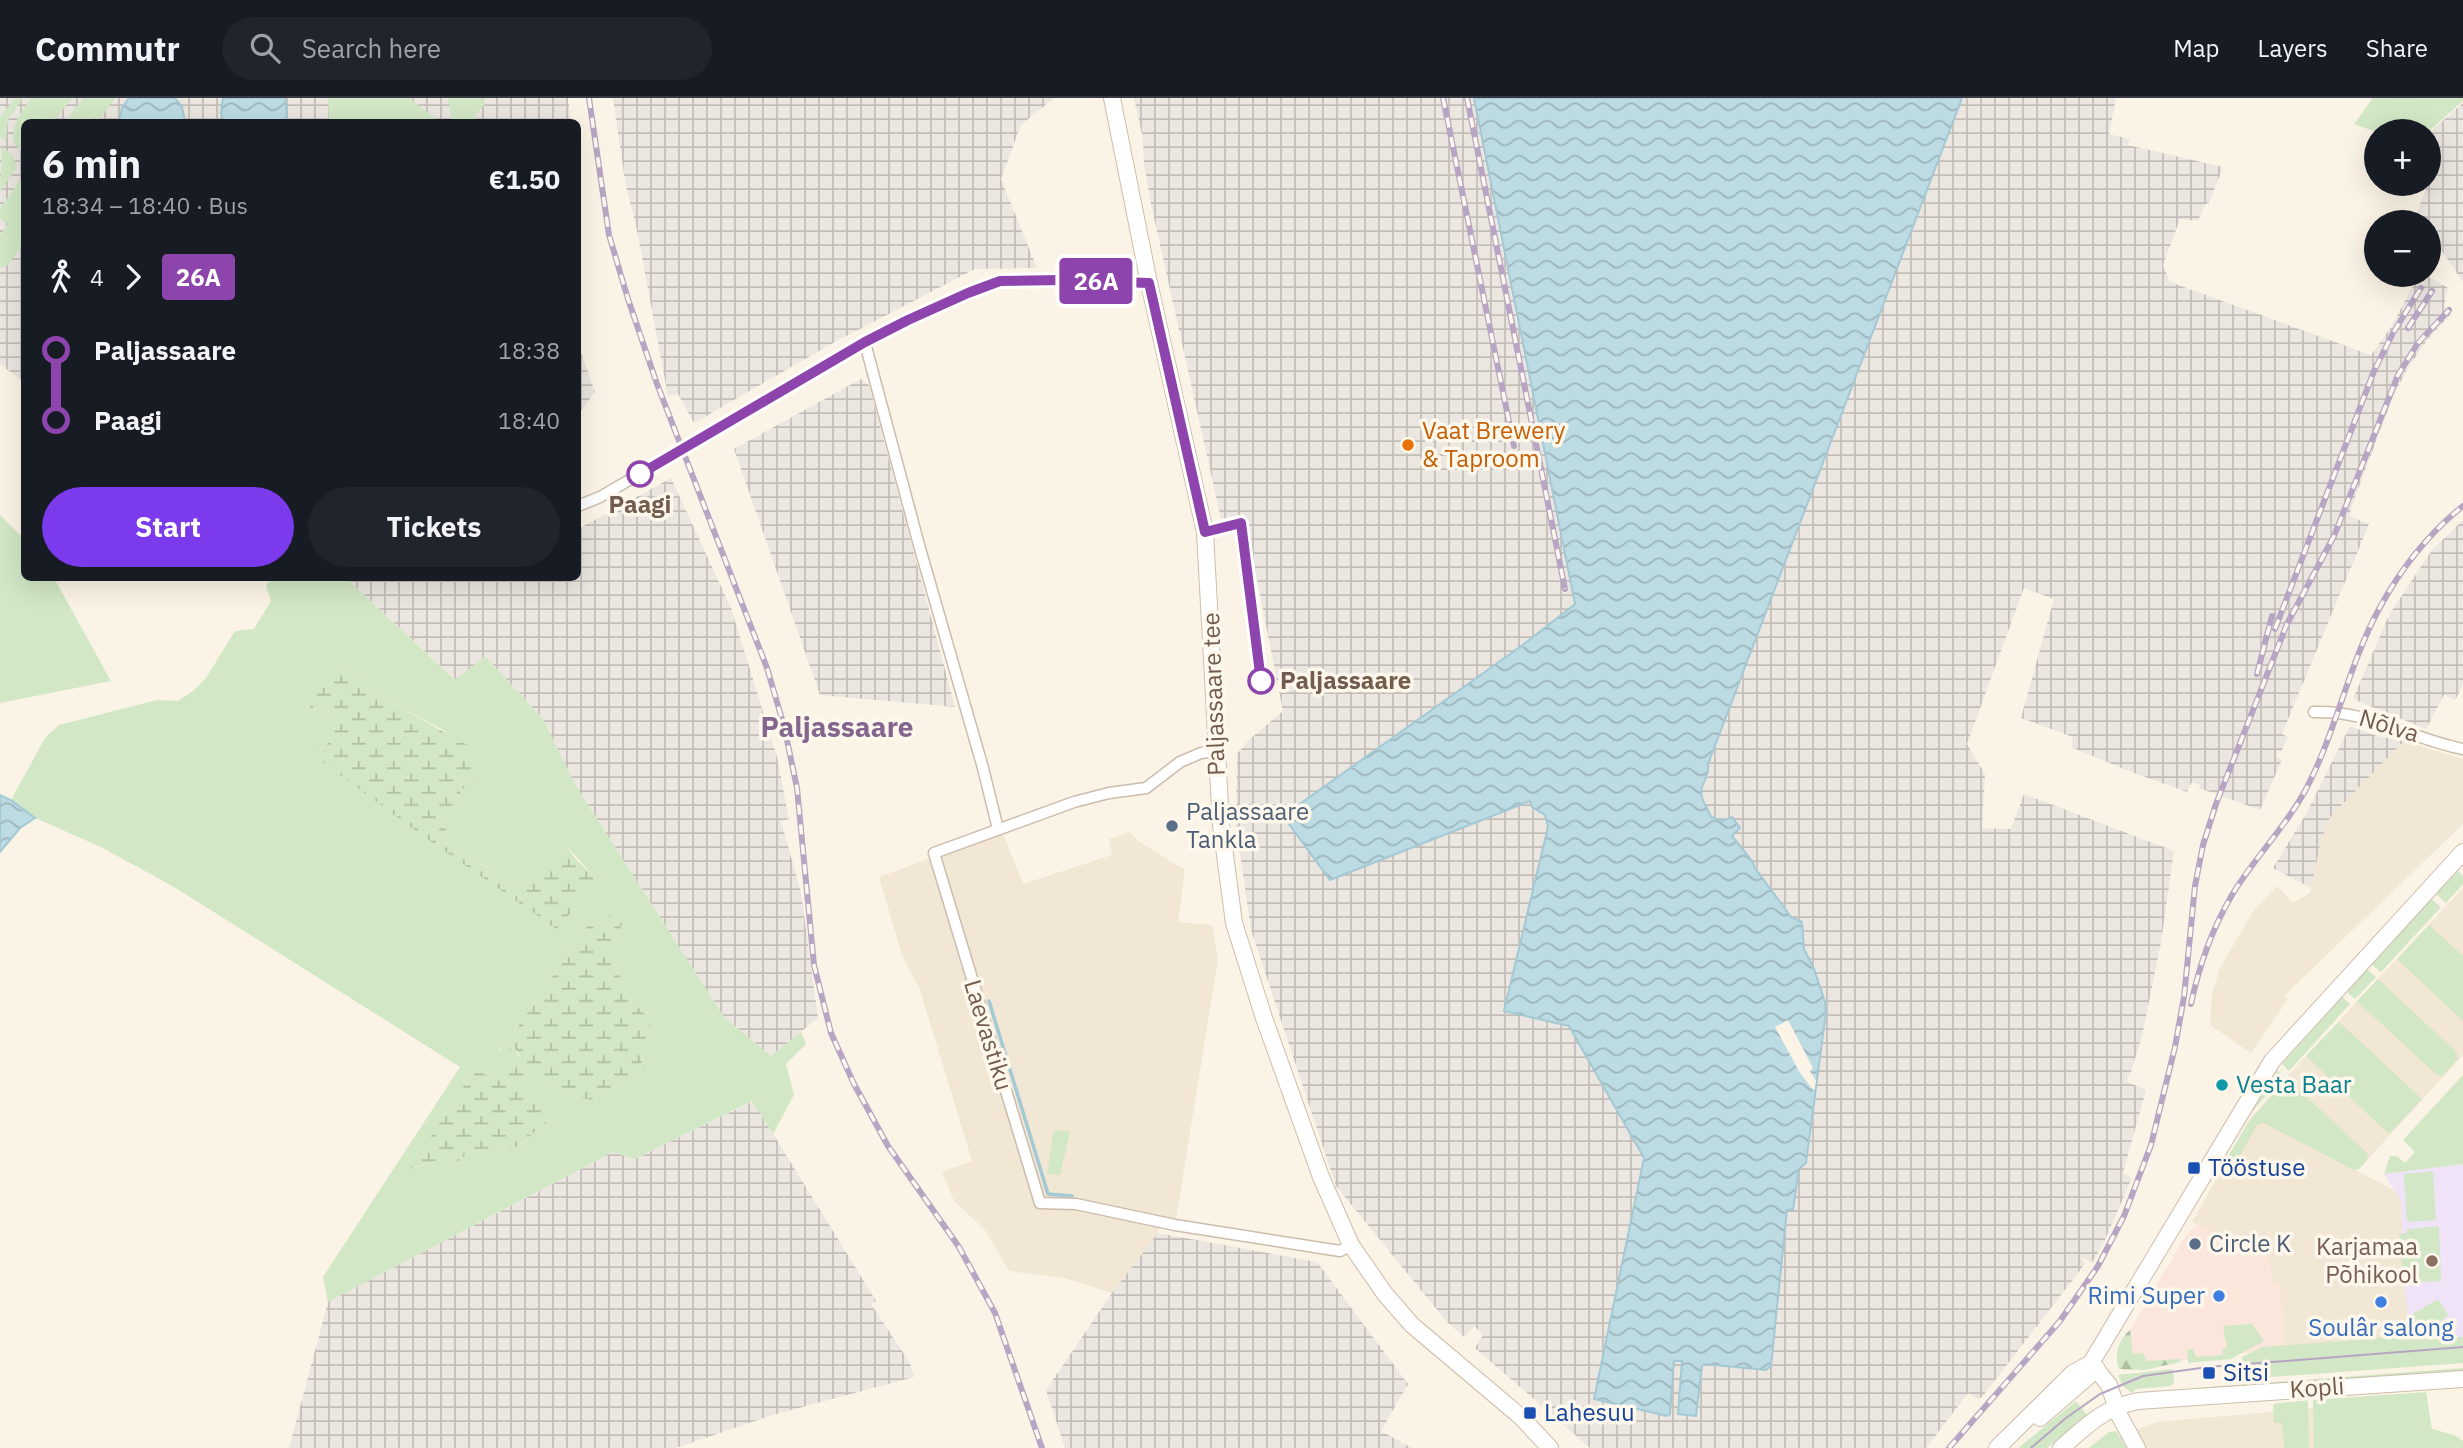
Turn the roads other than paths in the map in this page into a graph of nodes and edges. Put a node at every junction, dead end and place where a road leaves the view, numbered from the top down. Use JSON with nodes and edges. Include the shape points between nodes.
{"nodes":[{"id":1,"x":1112,"y":98,"type":"edge"},
{"id":2,"x":1149,"y":283,"type":"junction"},
{"id":3,"x":865,"y":342,"type":"junction"},
{"id":4,"x":581,"y":505,"type":"edge"},
{"id":5,"x":2314,"y":712,"type":"dead end"},
{"id":6,"x":2463,"y":749,"type":"edge"},
{"id":7,"x":1215,"y":751,"type":"junction"},
{"id":8,"x":998,"y":829,"type":"junction"},
{"id":9,"x":2463,"y":852,"type":"edge"},
{"id":10,"x":1351,"y":1245,"type":"junction"},
{"id":11,"x":2094,"y":1366,"type":"junction"},
{"id":12,"x":2463,"y":1378,"type":"edge"},
{"id":13,"x":2116,"y":1406,"type":"junction"},
{"id":14,"x":1550,"y":1448,"type":"edge"},
{"id":15,"x":1999,"y":1448,"type":"edge"},
{"id":16,"x":2060,"y":1448,"type":"edge"},
{"id":17,"x":2137,"y":1448,"type":"edge"}],
"edges":[{"from":1,"to":2,"type":"street","name":"Paljassaare tee"},
{"from":2,"to":3,"type":"street","via":[[1000,281]]},
{"from":2,"to":7,"type":"street","name":"Paljassaare tee","via":[[1205,532]]},
{"from":3,"to":4,"type":"street"},
{"from":3,"to":8,"type":"street"},
{"from":5,"to":6,"type":"street","name":"Nõlva","via":[[2339,711]]},
{"from":7,"to":8,"type":"street","name":"Laevastiku","via":[[1180,762],[1146,788],[1074,802]]},
{"from":7,"to":10,"type":"street","name":"Paljassaare tee","via":[[1234,923],[1321,1177]]},
{"from":8,"to":10,"type":"street","name":"Laevastiku","via":[[934,853],[1040,1203],[1076,1204],[1340,1251]]},
{"from":9,"to":11,"type":"street","via":[[2272,1060]]},
{"from":10,"to":14,"type":"street","name":"Paljassaare tee","via":[[1412,1325],[1513,1410]]},
{"from":11,"to":13,"type":"street","via":[[2109,1385]]},
{"from":11,"to":15,"type":"street","via":[[2035,1423]]},
{"from":12,"to":13,"type":"street","name":"Kopli"},
{"from":13,"to":16,"type":"street","name":"Kopli"},
{"from":13,"to":17,"type":"street"}]}
